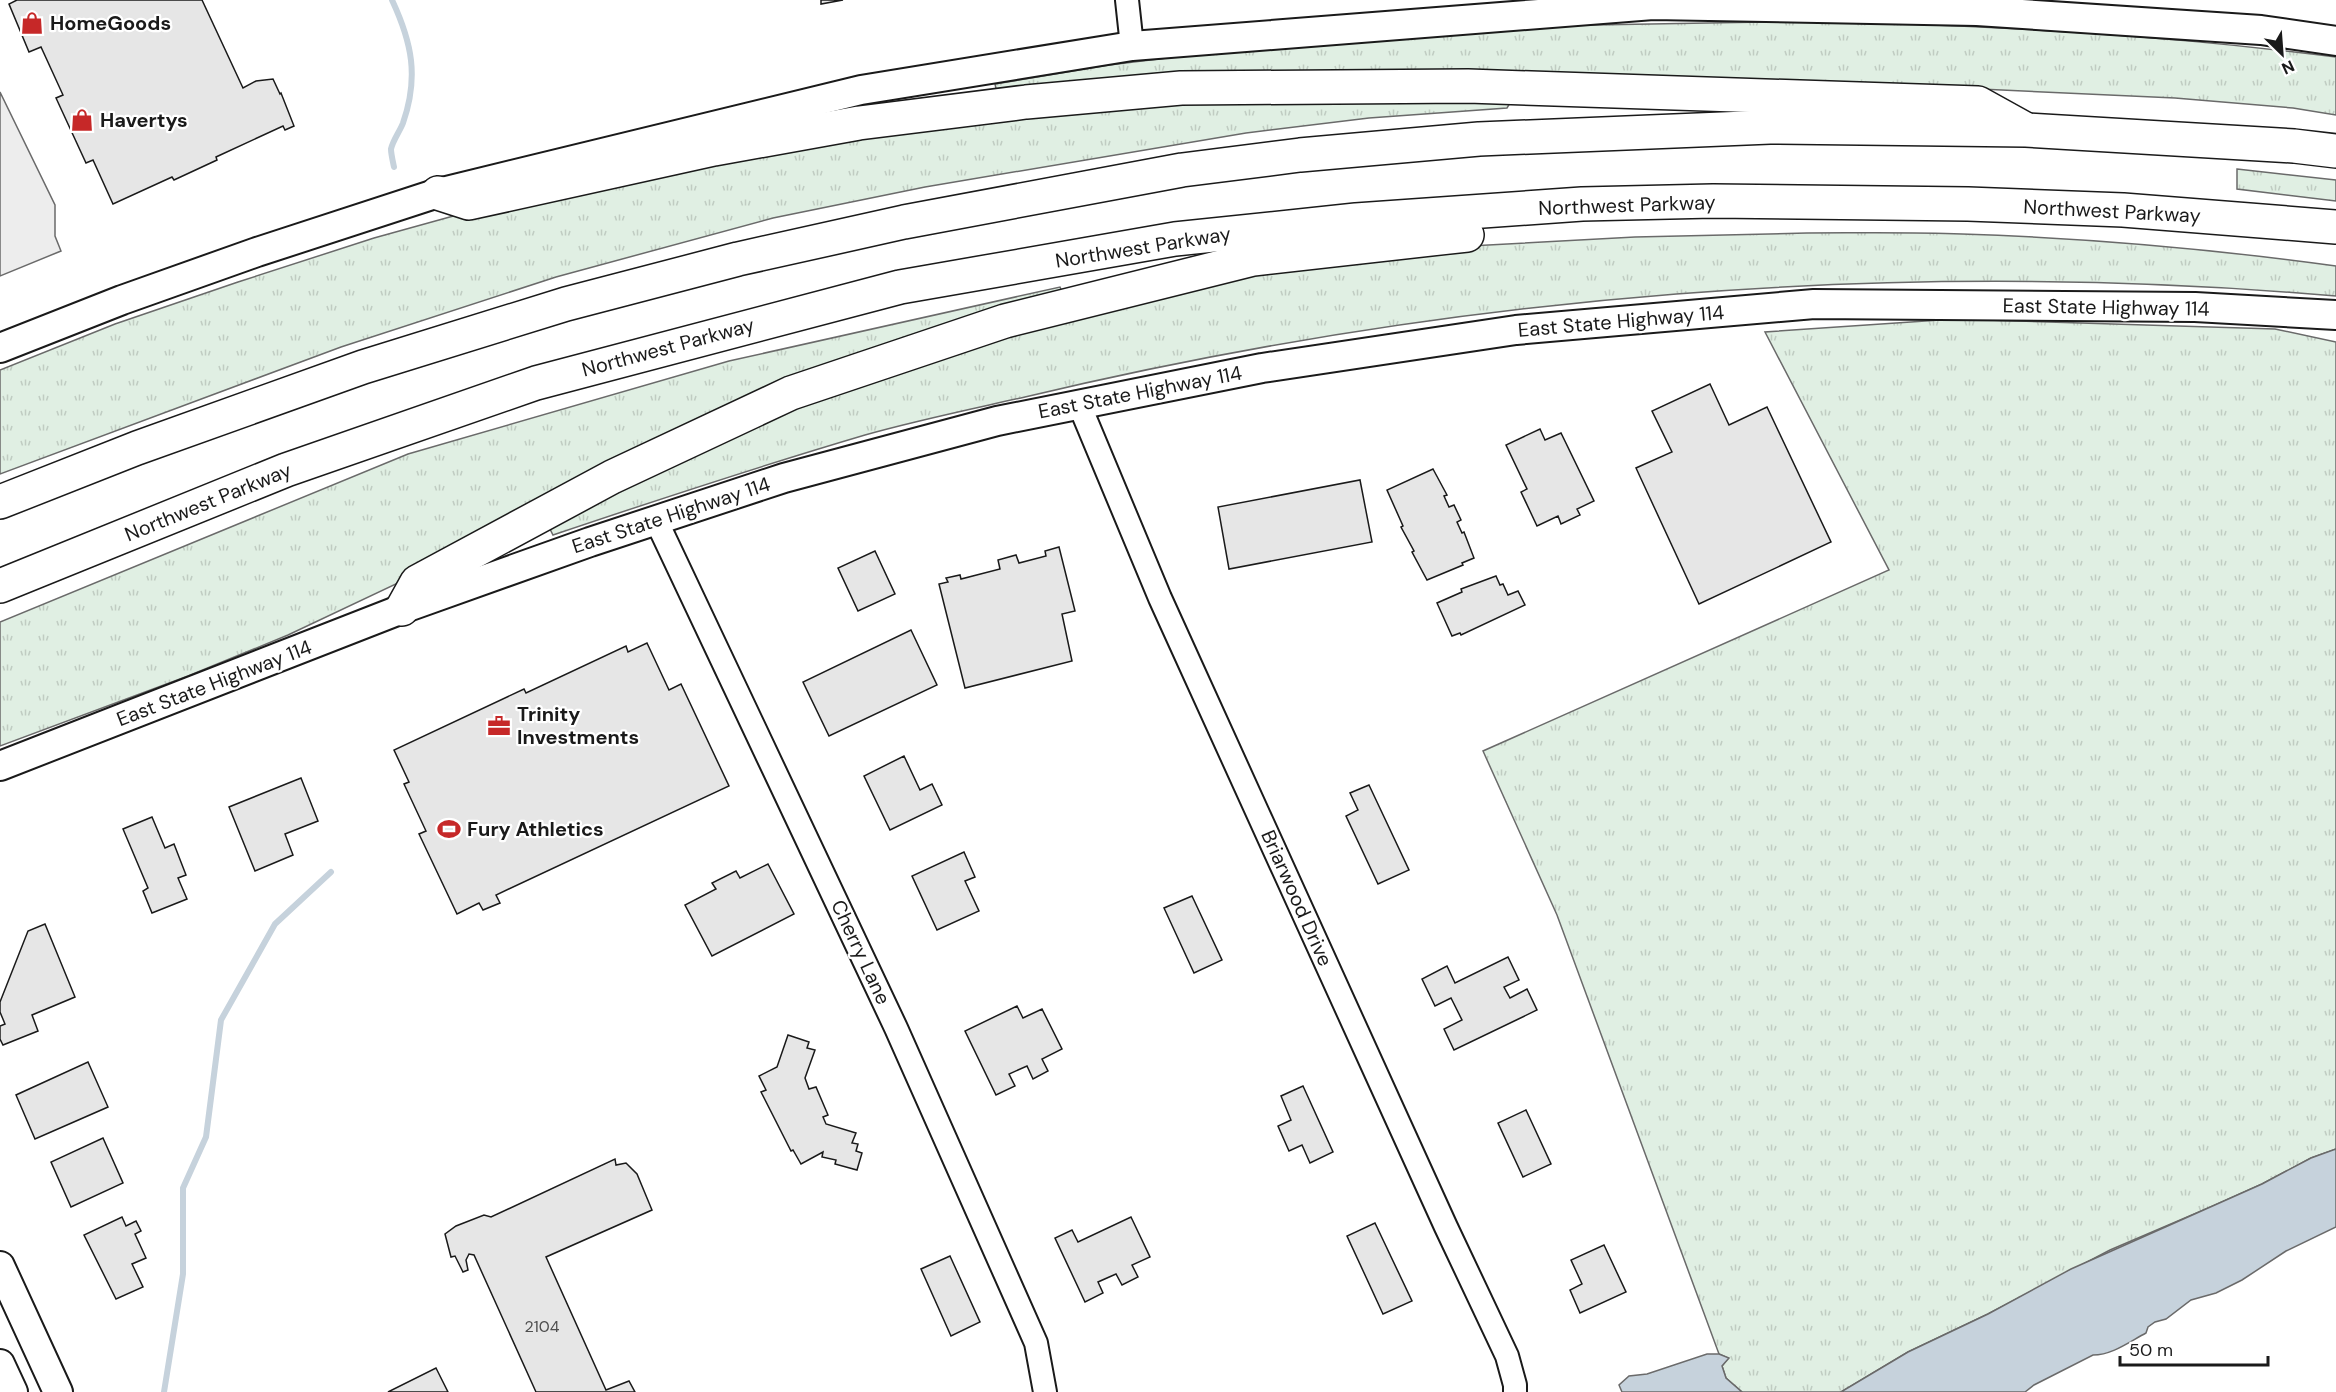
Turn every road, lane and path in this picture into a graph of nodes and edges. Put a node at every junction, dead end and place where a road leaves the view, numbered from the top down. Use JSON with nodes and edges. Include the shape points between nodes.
{"nodes":[{"id":1,"x":1127,"y":0,"type":"edge"},
{"id":2,"x":2336,"y":41,"type":"edge"},
{"id":3,"x":1132,"y":46,"type":"junction"},
{"id":4,"x":2026,"y":130,"type":"junction"},
{"id":5,"x":2336,"y":151,"type":"edge"},
{"id":6,"x":438,"y":193,"type":"junction"},
{"id":7,"x":1582,"y":204,"type":"junction"},
{"id":8,"x":2336,"y":226,"type":"edge"},
{"id":9,"x":2336,"y":315,"type":"edge"},
{"id":10,"x":0,"y":348,"type":"edge"},
{"id":11,"x":1079,"y":404,"type":"junction"},
{"id":12,"x":0,"y":502,"type":"edge"},
{"id":13,"x":656,"y":520,"type":"junction"},
{"id":14,"x":0,"y":586,"type":"edge"},
{"id":15,"x":402,"y":609,"type":"junction"},
{"id":16,"x":0,"y":766,"type":"edge"},
{"id":17,"x":0,"y":1266,"type":"edge"},
{"id":18,"x":0,"y":1364,"type":"edge"},
{"id":19,"x":13,"y":1392,"type":"edge"},
{"id":20,"x":58,"y":1392,"type":"edge"},
{"id":21,"x":1045,"y":1392,"type":"edge"},
{"id":22,"x":1515,"y":1392,"type":"edge"}],
"edges":[{"from":1,"to":3,"type":"street"},
{"from":2,"to":3,"type":"main road","via":[[2261,30],[1977,11],[1653,5]]},
{"from":3,"to":6,"type":"main road","via":[[861,90]]},
{"from":4,"to":5,"type":"highway"},
{"from":4,"to":6,"type":"highway","via":[[1978,103],[1468,86],[1181,88],[859,123],[703,151],[470,203]]},
{"from":4,"to":12,"type":"highway","via":[[1770,127],[1490,139],[1300,154],[1171,172],[904,222],[738,259],[566,304],[352,371]]},
{"from":6,"to":10,"type":"main road","via":[[257,252]]},
{"from":7,"to":8,"type":"highway","name":"Northwest Parkway","via":[[1968,204],[2124,210]]},
{"from":7,"to":14,"type":"highway","name":"Northwest Parkway","via":[[1356,220],[1175,239],[900,287],[536,382],[286,470]]},
{"from":7,"to":15,"type":"highway","via":[[1536,230],[1253,259],[1005,321],[803,389],[612,477],[417,582]]},
{"from":9,"to":11,"type":"main road","name":"East State Highway 114","via":[[2195,307],[1814,304],[1516,330],[1262,368]]},
{"from":11,"to":13,"type":"main road","name":"East State Highway 114","via":[[997,421],[784,478]]},
{"from":11,"to":22,"type":"street","name":"Briarwood Drive","via":[[1160,597],[1507,1356]]},
{"from":13,"to":15,"type":"main road","name":"East State Highway 114"},
{"from":13,"to":21,"type":"street","name":"Cherry Lane","via":[[897,1028],[1036,1343]]},
{"from":15,"to":16,"type":"main road","name":"East State Highway 114"},
{"from":17,"to":20,"type":"main road"},
{"from":18,"to":19,"type":"main road"}]}
